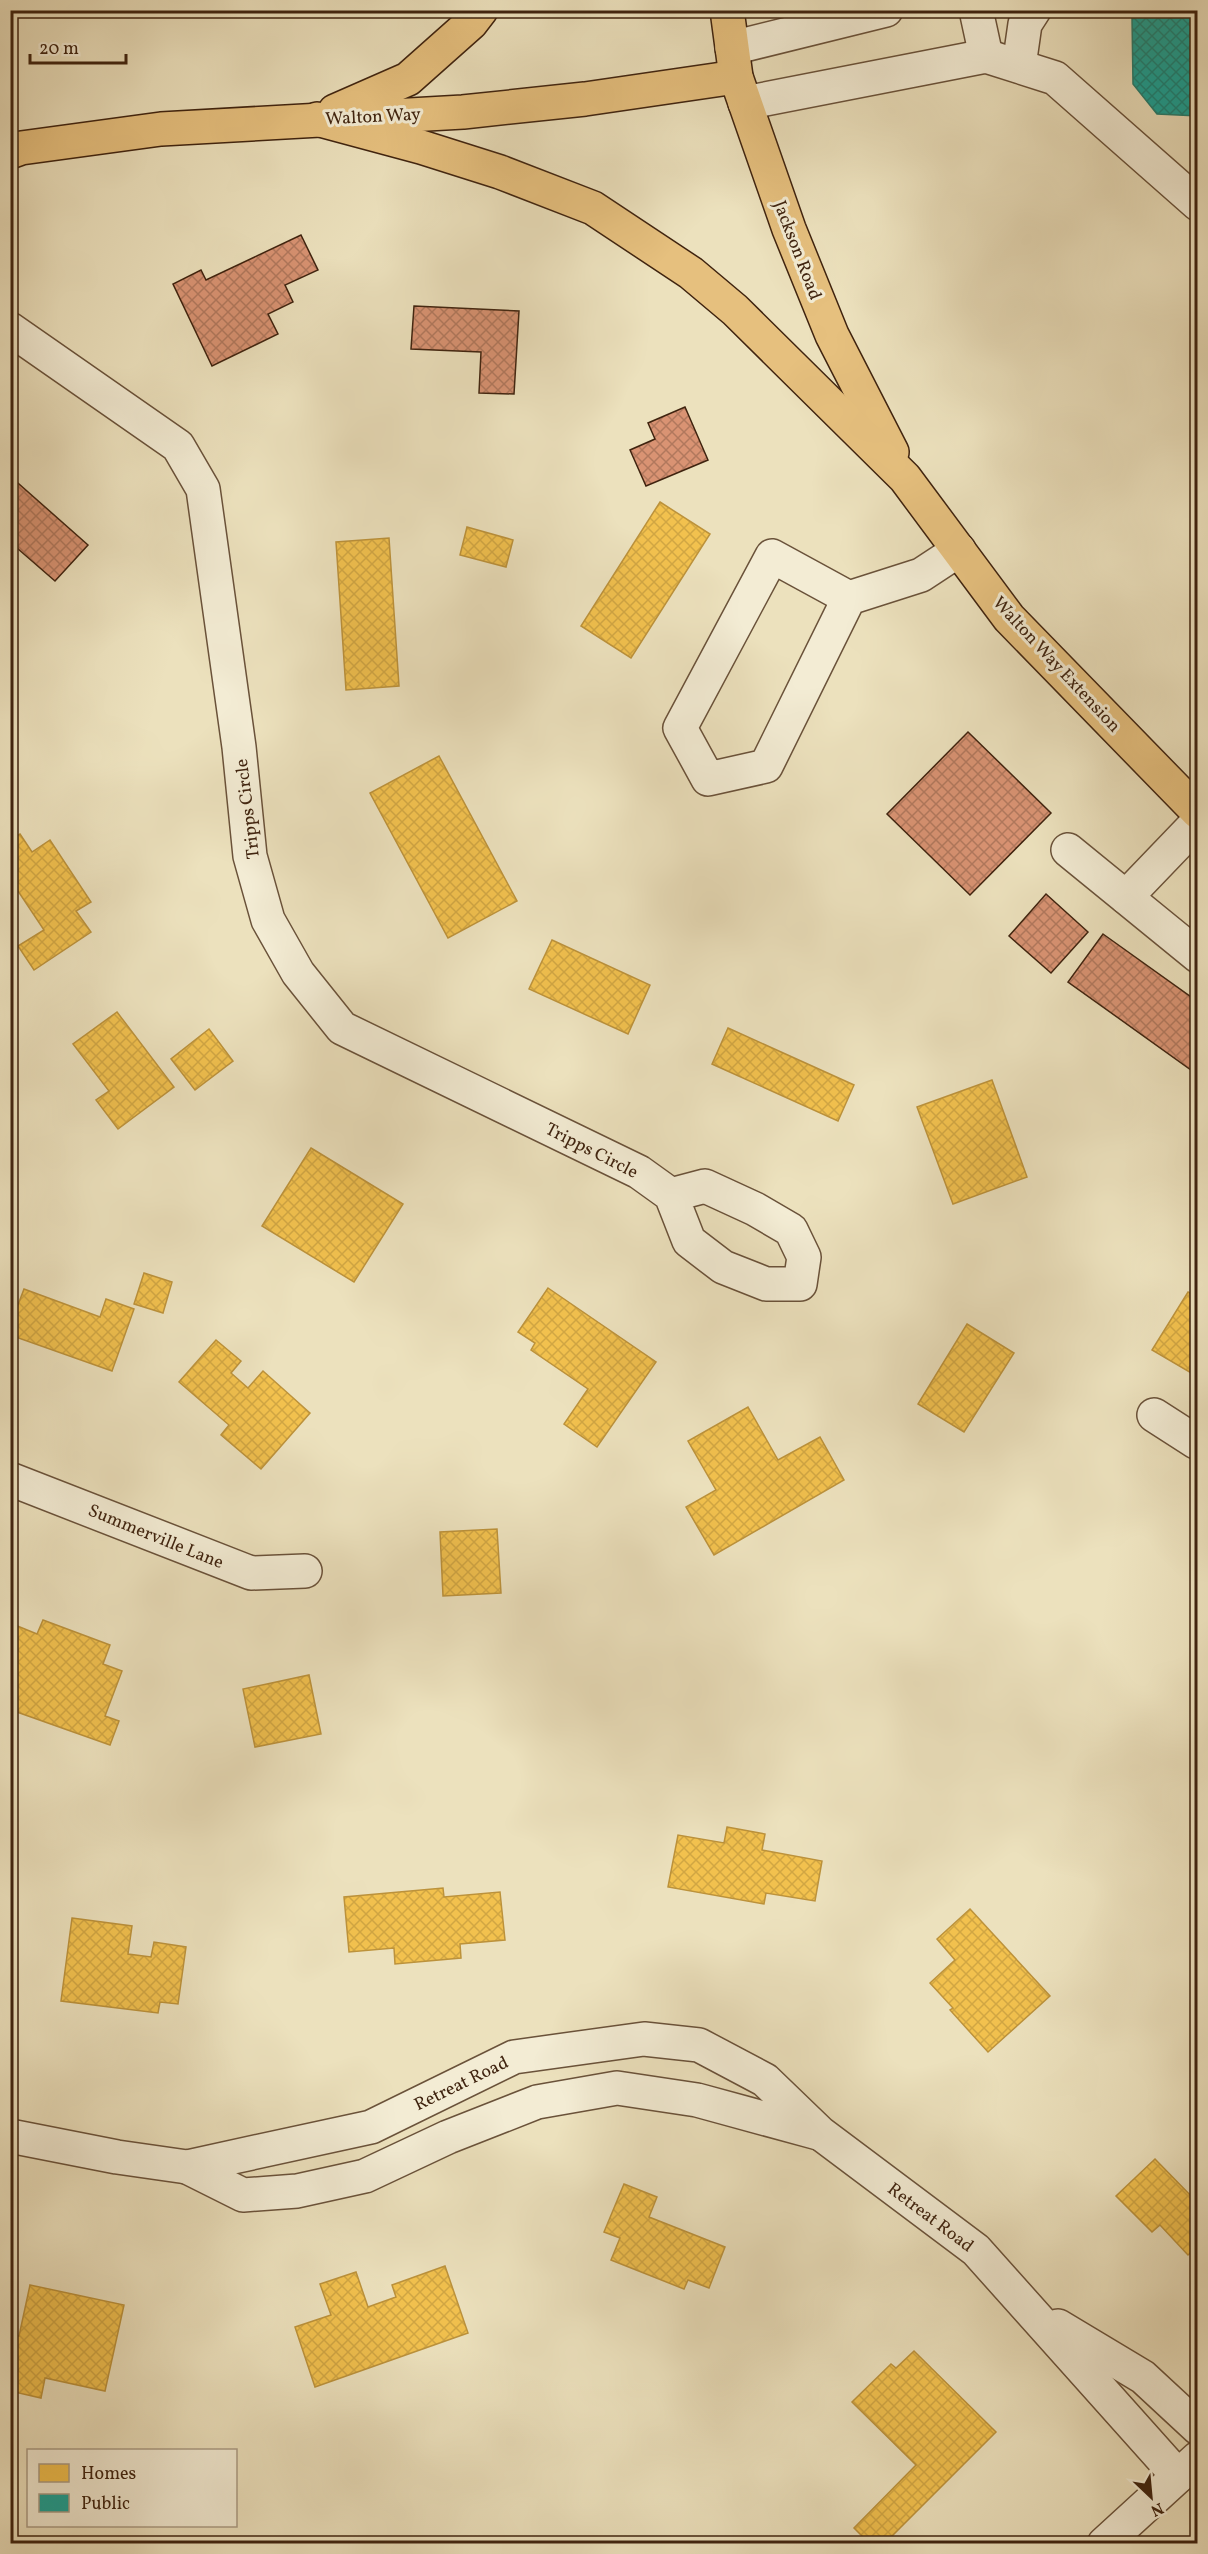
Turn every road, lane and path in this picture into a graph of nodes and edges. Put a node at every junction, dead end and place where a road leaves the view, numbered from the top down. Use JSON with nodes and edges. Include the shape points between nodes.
{"nodes":[{"id":1,"x":481,"y":10,"type":"edge"},
{"id":2,"x":727,"y":10,"type":"edge"},
{"id":3,"x":885,"y":10,"type":"edge"},
{"id":4,"x":976,"y":10,"type":"edge"},
{"id":5,"x":1034,"y":10,"type":"edge"},
{"id":6,"x":986,"y":56,"type":"junction"},
{"id":7,"x":1018,"y":66,"type":"junction"},
{"id":8,"x":737,"y":76,"type":"junction"},
{"id":9,"x":317,"y":119,"type":"junction"},
{"id":10,"x":10,"y":152,"type":"edge"},
{"id":11,"x":1197,"y":202,"type":"edge"},
{"id":12,"x":10,"y":329,"type":"edge"},
{"id":13,"x":905,"y":478,"type":"junction"},
{"id":14,"x":959,"y":550,"type":"junction"},
{"id":15,"x":849,"y":598,"type":"junction"},
{"id":16,"x":1197,"y":812,"type":"edge"},
{"id":17,"x":1197,"y":822,"type":"edge"},
{"id":18,"x":1068,"y":850,"type":"dead end"},
{"id":19,"x":1126,"y":897,"type":"junction"},
{"id":20,"x":1197,"y":956,"type":"edge"},
{"id":21,"x":671,"y":1195,"type":"dead end"},
{"id":22,"x":1154,"y":1415,"type":"dead end"},
{"id":23,"x":1197,"y":1442,"type":"edge"},
{"id":24,"x":10,"y":1479,"type":"edge"},
{"id":25,"x":305,"y":1571,"type":"dead end"},
{"id":26,"x":820,"y":2133,"type":"junction"},
{"id":27,"x":10,"y":2136,"type":"edge"},
{"id":28,"x":187,"y":2167,"type":"junction"},
{"id":29,"x":1033,"y":2311,"type":"junction"},
{"id":30,"x":1197,"y":2428,"type":"edge"},
{"id":31,"x":1188,"y":2467,"type":"edge"},
{"id":32,"x":1104,"y":2544,"type":"edge"}],
"edges":[{"from":1,"to":9,"type":"main road","via":[[408,79]]},
{"from":2,"to":8,"type":"main road","name":"Jackson Road"},
{"from":3,"to":8,"type":"street"},
{"from":4,"to":6,"type":"street"},
{"from":5,"to":7,"type":"street","via":[[1025,24]]},
{"from":6,"to":7,"type":"street"},
{"from":6,"to":8,"type":"street"},
{"from":7,"to":11,"type":"street","via":[[1055,78]]},
{"from":8,"to":9,"type":"main road","name":"Walton Way","via":[[474,111]]},
{"from":8,"to":13,"type":"main road","name":"Jackson Road","via":[[789,229],[832,335]]},
{"from":9,"to":10,"type":"main road","name":"Walton Way","via":[[161,129]]},
{"from":9,"to":13,"type":"main road","via":[[500,172],[593,208],[691,273],[735,310]]},
{"from":12,"to":21,"type":"street","name":"Tripps Circle","via":[[178,446],[203,489],[250,856],[268,920],[298,973],[342,1028],[639,1172]]},
{"from":13,"to":14,"type":"main road","name":"Walton Way Extension"},
{"from":14,"to":15,"type":"street","via":[[921,575]]},
{"from":14,"to":16,"type":"main road","name":"Walton Way Extension","via":[[1009,618]]},
{"from":15,"to":15,"type":"street","via":[[766,766],[708,779],[680,728],[772,556]]},
{"from":17,"to":19,"type":"street"},
{"from":18,"to":19,"type":"street"},
{"from":19,"to":20,"type":"street"},
{"from":22,"to":23,"type":"street"},
{"from":24,"to":25,"type":"street","name":"Summerville Lane","via":[[251,1574]]},
{"from":26,"to":28,"type":"street","name":"Retreat Road","via":[[697,2100],[618,2088],[537,2102],[448,2137],[365,2176],[297,2191],[243,2195]]},
{"from":26,"to":28,"type":"street","name":"Retreat Road","via":[[765,2080],[718,2055],[699,2045],[644,2040],[514,2057],[371,2127]]},
{"from":26,"to":29,"type":"street","name":"Retreat Road","via":[[976,2250]]},
{"from":27,"to":28,"type":"street","name":"Retreat Road"},
{"from":29,"to":30,"type":"street","name":"Retreat Road","via":[[1143,2377]]},
{"from":29,"to":31,"type":"street","name":"Retreat Road"},
{"from":31,"to":32,"type":"street"}]}
